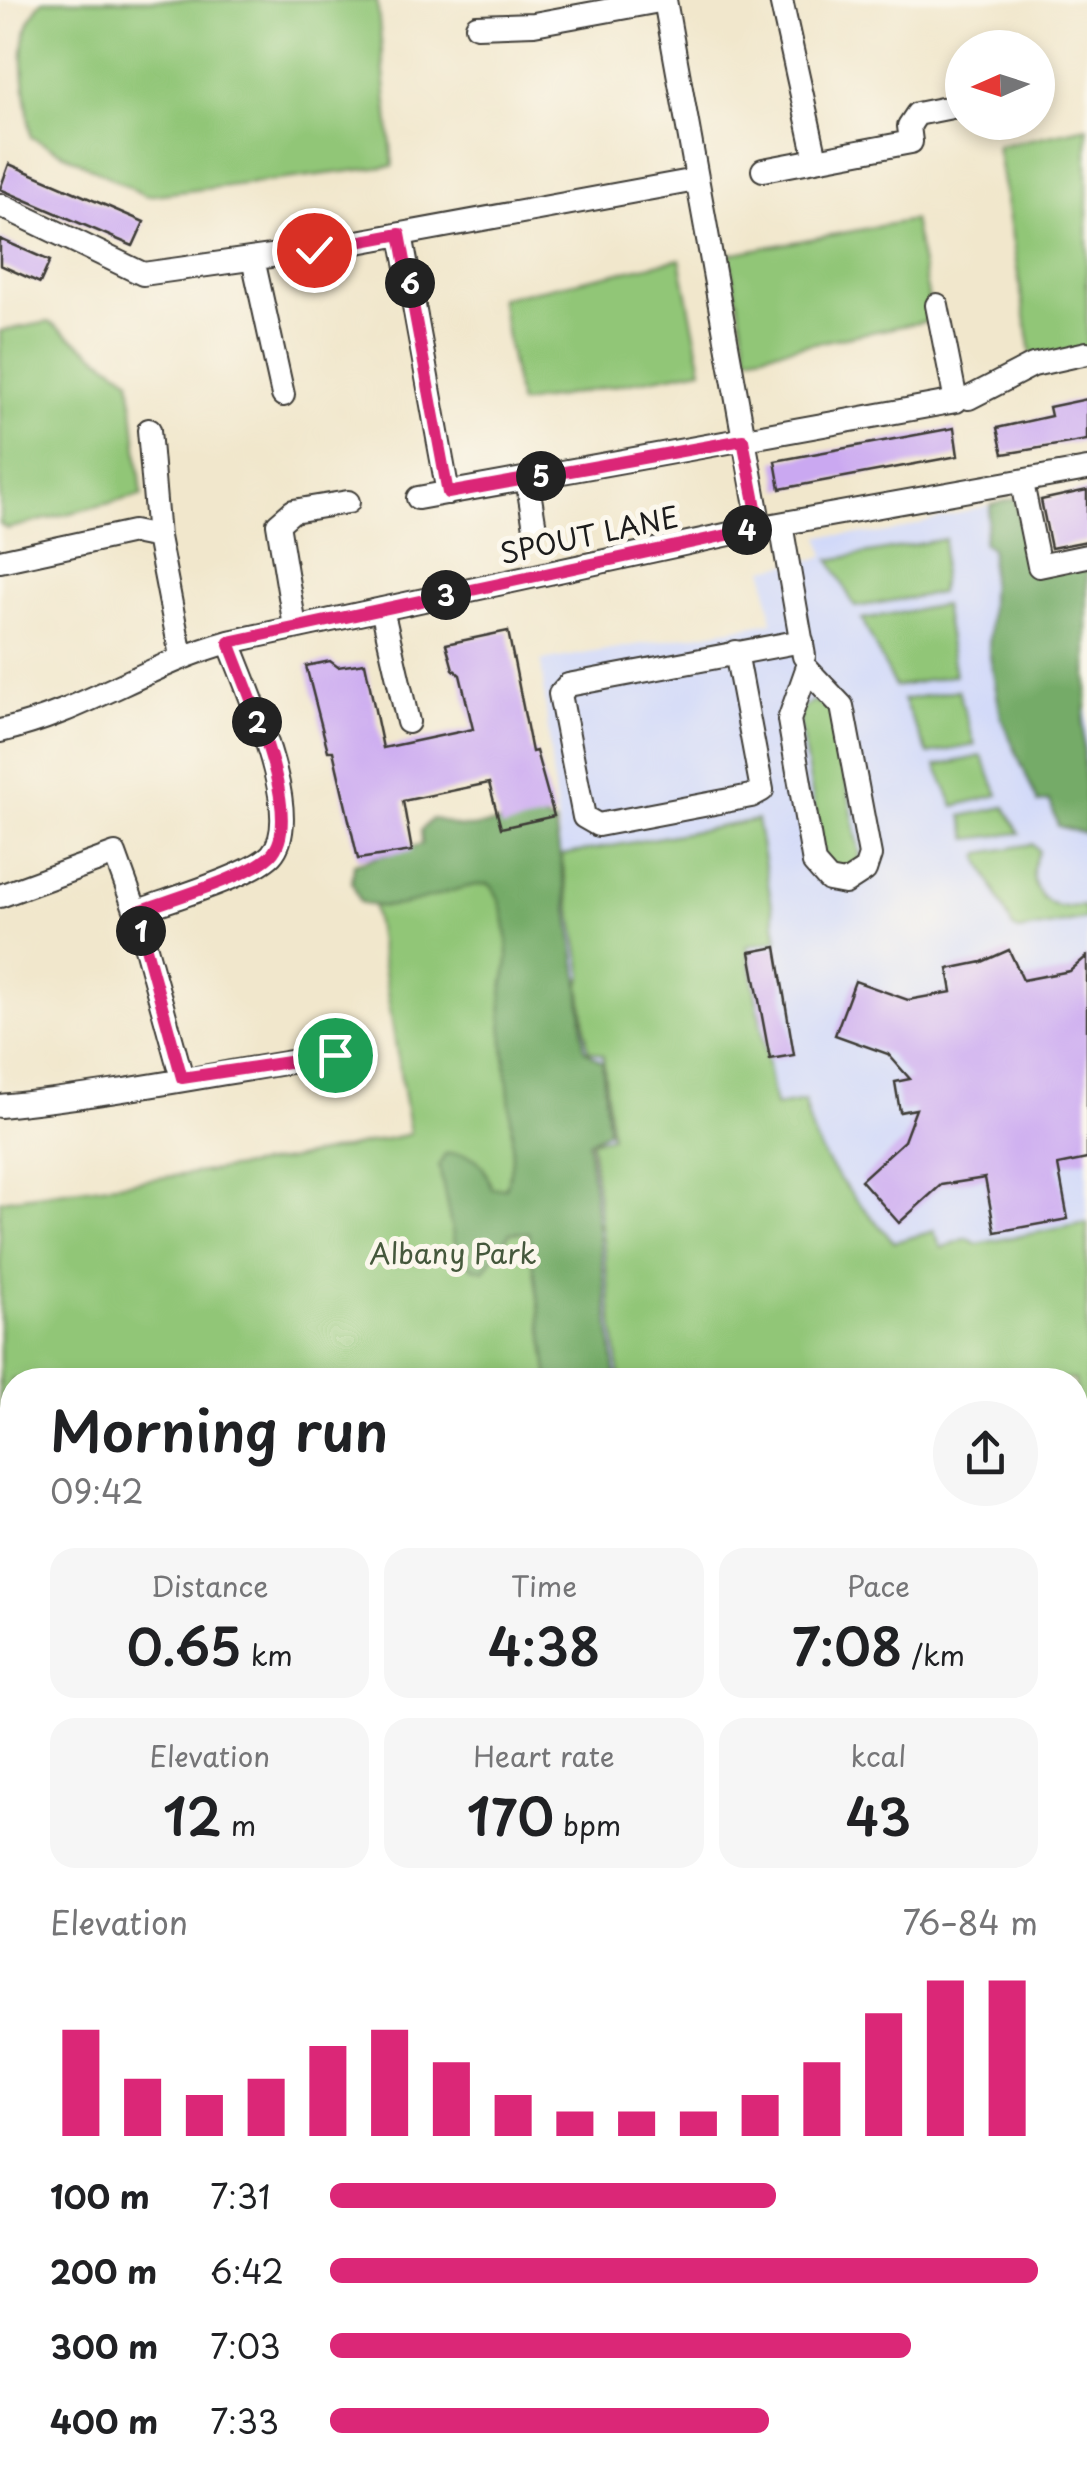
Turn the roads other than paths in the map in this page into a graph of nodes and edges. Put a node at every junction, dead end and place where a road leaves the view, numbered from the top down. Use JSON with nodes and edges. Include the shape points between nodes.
{"nodes":[{"id":1,"x":665,"y":0,"type":"edge"},
{"id":2,"x":781,"y":0,"type":"edge"},
{"id":3,"x":477,"y":26,"type":"dead end"},
{"id":4,"x":945,"y":108,"type":"edge"},
{"id":5,"x":816,"y":159,"type":"junction"},
{"id":6,"x":764,"y":170,"type":"dead end"},
{"id":7,"x":696,"y":180,"type":"junction"},
{"id":8,"x":0,"y":205,"type":"edge"},
{"id":9,"x":400,"y":234,"type":"junction"},
{"id":10,"x":253,"y":258,"type":"junction"},
{"id":11,"x":938,"y":305,"type":"dead end"},
{"id":12,"x":1087,"y":353,"type":"edge"},
{"id":13,"x":283,"y":395,"type":"dead end"},
{"id":14,"x":969,"y":398,"type":"dead end"},
{"id":15,"x":149,"y":430,"type":"dead end"},
{"id":16,"x":743,"y":440,"type":"junction"},
{"id":17,"x":1087,"y":469,"type":"edge"},
{"id":18,"x":527,"y":479,"type":"junction"},
{"id":19,"x":1022,"y":483,"type":"junction"},
{"id":20,"x":448,"y":493,"type":"junction"},
{"id":21,"x":418,"y":498,"type":"dead end"},
{"id":22,"x":348,"y":502,"type":"dead end"},
{"id":23,"x":770,"y":526,"type":"junction"},
{"id":24,"x":535,"y":528,"type":"dead end"},
{"id":25,"x":158,"y":537,"type":"junction"},
{"id":26,"x":1087,"y":556,"type":"edge"},
{"id":27,"x":0,"y":561,"type":"edge"},
{"id":28,"x":382,"y":608,"type":"junction"},
{"id":29,"x":295,"y":627,"type":"junction"},
{"id":30,"x":802,"y":641,"type":"junction"},
{"id":31,"x":229,"y":642,"type":"junction"},
{"id":32,"x":736,"y":652,"type":"junction"},
{"id":33,"x":181,"y":656,"type":"junction"},
{"id":34,"x":807,"y":669,"type":"junction"},
{"id":35,"x":408,"y":722,"type":"dead end"},
{"id":36,"x":0,"y":730,"type":"edge"},
{"id":37,"x":0,"y":896,"type":"edge"},
{"id":38,"x":136,"y":912,"type":"junction"},
{"id":39,"x":335,"y":1055,"type":"dead end"},
{"id":40,"x":182,"y":1078,"type":"junction"},
{"id":41,"x":0,"y":1106,"type":"edge"}],
"edges":[{"from":1,"to":3,"type":"street","via":[[534,24]]},
{"from":1,"to":7,"type":"street"},
{"from":2,"to":5,"type":"street"},
{"from":4,"to":5,"type":"street","via":[[916,114],[911,142]]},
{"from":5,"to":6,"type":"street"},
{"from":7,"to":9,"type":"street"},
{"from":7,"to":16,"type":"street"},
{"from":8,"to":10,"type":"street","via":[[143,274]]},
{"from":9,"to":10,"type":"street"},
{"from":9,"to":20,"type":"street"},
{"from":10,"to":13,"type":"street"},
{"from":11,"to":16,"type":"street","via":[[956,402]]},
{"from":12,"to":14,"type":"street","via":[[1033,365]]},
{"from":15,"to":25,"type":"street"},
{"from":16,"to":18,"type":"street"},
{"from":16,"to":23,"type":"street"},
{"from":17,"to":19,"type":"street","name":"SPOUT LANE"},
{"from":18,"to":20,"type":"street"},
{"from":18,"to":24,"type":"street"},
{"from":19,"to":23,"type":"street","name":"SPOUT LANE"},
{"from":19,"to":26,"type":"street","via":[[1039,566]]},
{"from":20,"to":21,"type":"street"},
{"from":22,"to":29,"type":"street","via":[[293,512],[278,524]]},
{"from":23,"to":28,"type":"street","name":"SPOUT LANE"},
{"from":23,"to":30,"type":"street"},
{"from":25,"to":27,"type":"street","via":[[133,532]]},
{"from":25,"to":33,"type":"street"},
{"from":28,"to":29,"type":"street","name":"SPOUT LANE"},
{"from":28,"to":35,"type":"street"},
{"from":29,"to":31,"type":"street","name":"SPOUT LANE"},
{"from":30,"to":32,"type":"street"},
{"from":30,"to":34,"type":"street"},
{"from":31,"to":33,"type":"street","name":"SPOUT LANE"},
{"from":31,"to":38,"type":"street","via":[[284,800],[282,837],[253,866]]},
{"from":32,"to":32,"type":"street","via":[[762,790],[598,824],[584,817],[560,694],[568,685]]},
{"from":33,"to":36,"type":"street","name":"SPOUT LANE","via":[[51,719]]},
{"from":34,"to":34,"type":"street","via":[[789,720],[814,863],[822,876],[845,882],[859,876],[870,855],[842,706]]},
{"from":37,"to":38,"type":"street","via":[[114,854]]},
{"from":38,"to":40,"type":"street"},
{"from":39,"to":40,"type":"street"},
{"from":40,"to":41,"type":"street","via":[[135,1091]]}]}
